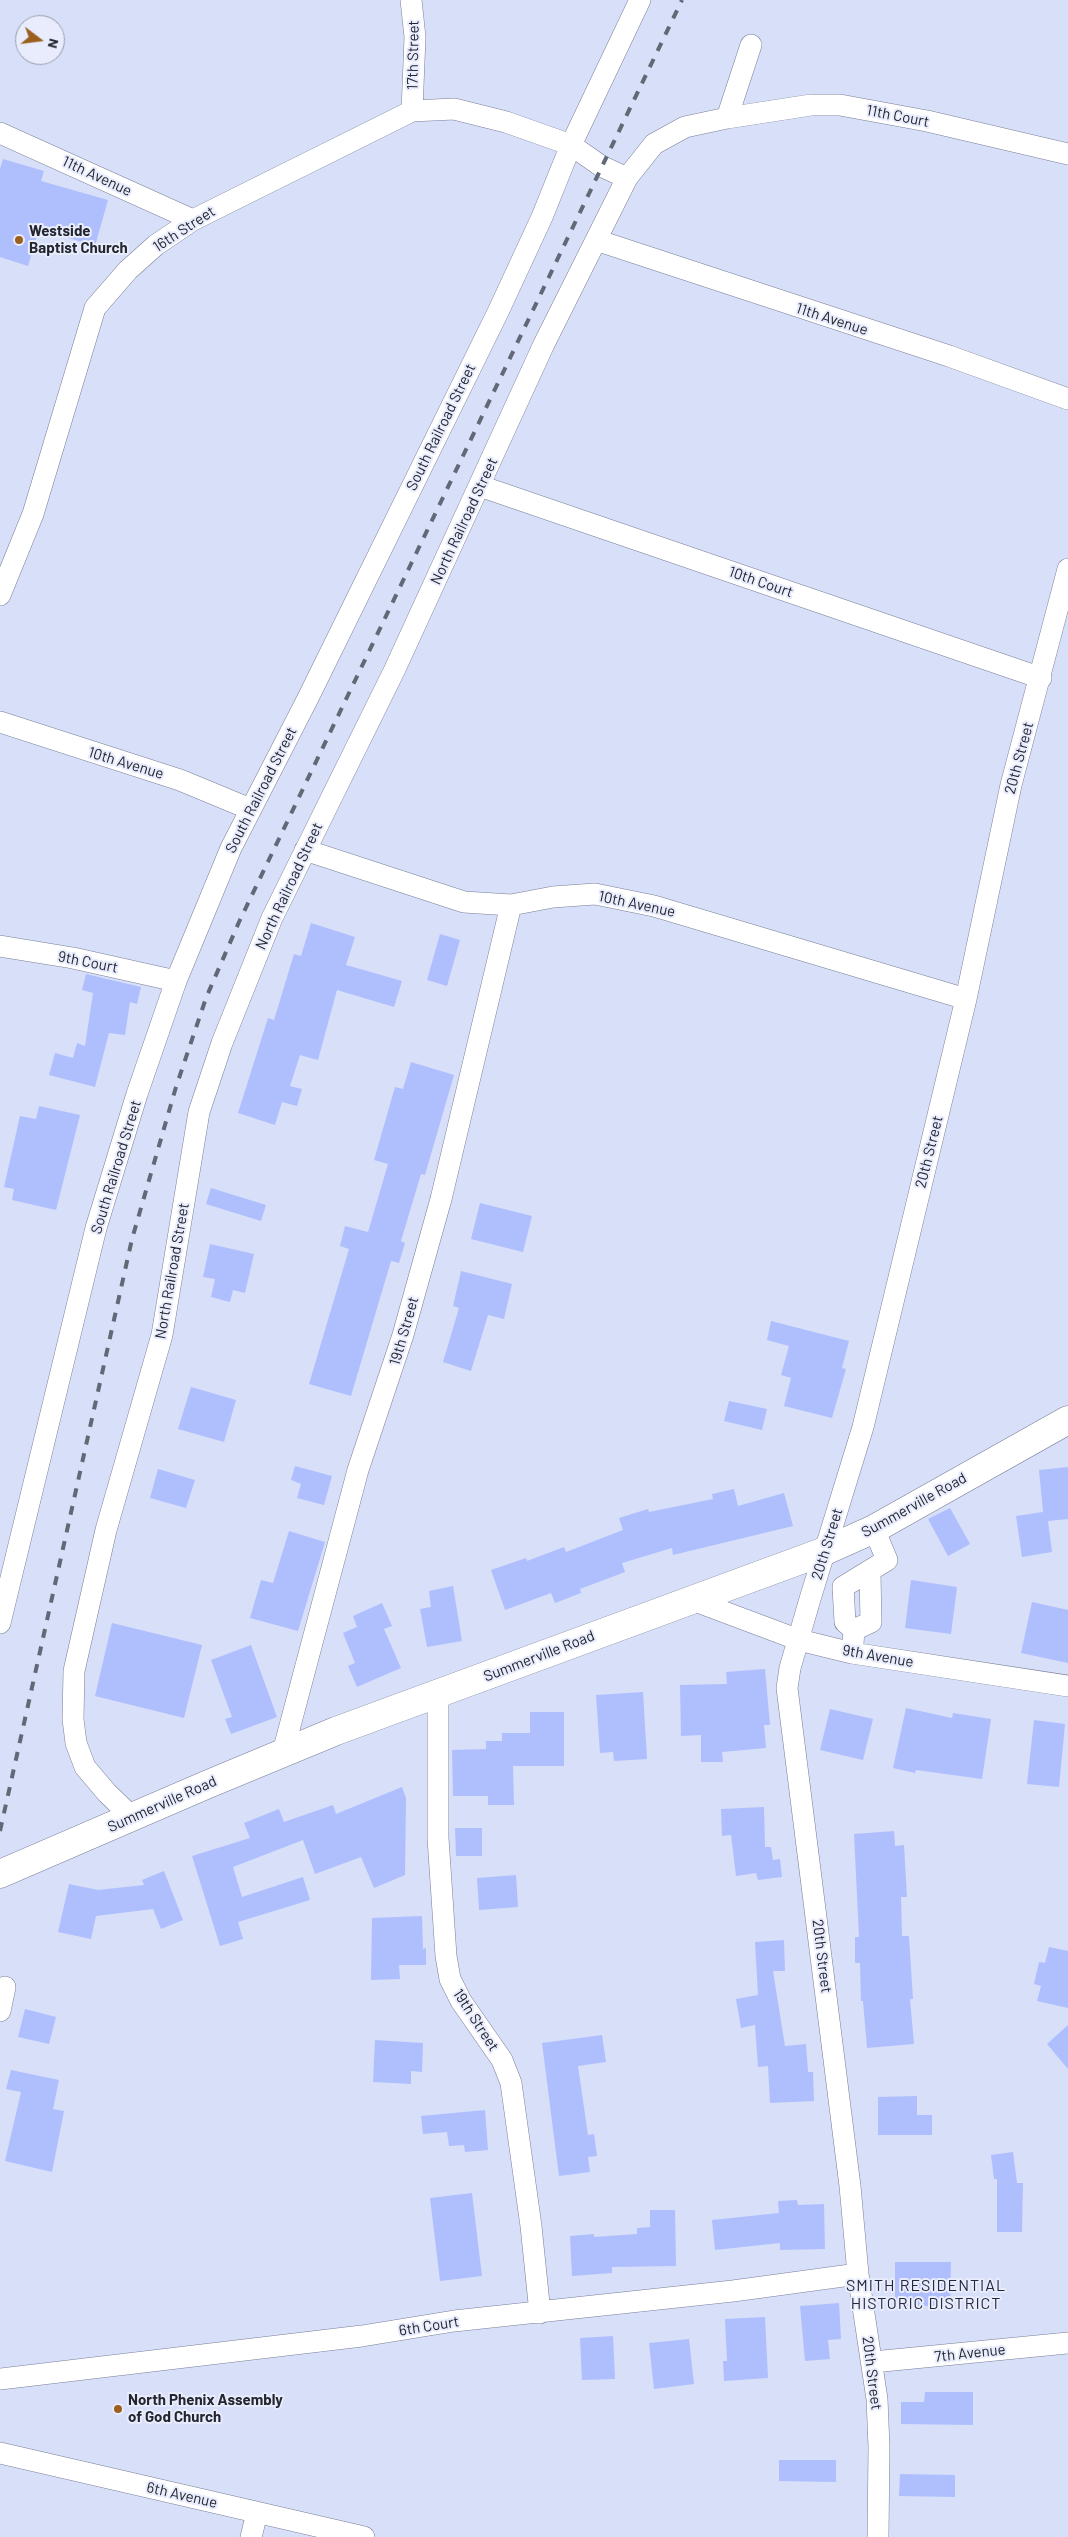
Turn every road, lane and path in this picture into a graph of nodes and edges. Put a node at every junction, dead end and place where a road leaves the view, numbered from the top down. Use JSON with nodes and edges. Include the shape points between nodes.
{"nodes":[{"id":1,"x":411,"y":0,"type":"edge"},
{"id":2,"x":640,"y":0,"type":"edge"},
{"id":3,"x":751,"y":45,"type":"dead end"},
{"id":4,"x":412,"y":111,"type":"junction"},
{"id":5,"x":726,"y":118,"type":"junction"},
{"id":6,"x":0,"y":133,"type":"edge"},
{"id":7,"x":571,"y":145,"type":"junction"},
{"id":8,"x":1068,"y":154,"type":"edge"},
{"id":9,"x":627,"y":178,"type":"junction"},
{"id":10,"x":193,"y":220,"type":"junction"},
{"id":11,"x":596,"y":240,"type":"junction"},
{"id":12,"x":1068,"y":399,"type":"edge"},
{"id":13,"x":480,"y":486,"type":"junction"},
{"id":14,"x":1068,"y":570,"type":"edge"},
{"id":15,"x":4,"y":575,"type":"edge"},
{"id":16,"x":0,"y":595,"type":"edge"},
{"id":17,"x":1041,"y":678,"type":"junction"},
{"id":18,"x":0,"y":722,"type":"edge"},
{"id":19,"x":250,"y":809,"type":"junction"},
{"id":20,"x":305,"y":850,"type":"junction"},
{"id":21,"x":511,"y":905,"type":"junction"},
{"id":22,"x":0,"y":946,"type":"edge"},
{"id":23,"x":176,"y":981,"type":"junction"},
{"id":24,"x":966,"y":1000,"type":"junction"},
{"id":25,"x":1068,"y":1420,"type":"edge"},
{"id":26,"x":874,"y":1529,"type":"junction"},
{"id":27,"x":825,"y":1551,"type":"junction"},
{"id":28,"x":695,"y":1600,"type":"junction"},
{"id":29,"x":0,"y":1623,"type":"edge"},
{"id":30,"x":799,"y":1640,"type":"junction"},
{"id":31,"x":852,"y":1653,"type":"junction"},
{"id":32,"x":1068,"y":1686,"type":"edge"},
{"id":33,"x":438,"y":1695,"type":"junction"},
{"id":34,"x":284,"y":1752,"type":"junction"},
{"id":35,"x":132,"y":1817,"type":"junction"},
{"id":36,"x":0,"y":1874,"type":"edge"},
{"id":37,"x":5,"y":1987,"type":"dead end"},
{"id":38,"x":0,"y":2011,"type":"edge"},
{"id":39,"x":858,"y":2274,"type":"junction"},
{"id":40,"x":540,"y":2313,"type":"junction"},
{"id":41,"x":1068,"y":2343,"type":"edge"},
{"id":42,"x":873,"y":2362,"type":"junction"},
{"id":43,"x":0,"y":2379,"type":"edge"},
{"id":44,"x":0,"y":2453,"type":"edge"},
{"id":45,"x":257,"y":2513,"type":"junction"},
{"id":46,"x":251,"y":2537,"type":"edge"},
{"id":47,"x":364,"y":2537,"type":"edge"},
{"id":48,"x":878,"y":2537,"type":"edge"}],
"edges":[{"from":1,"to":4,"type":"street","name":"17th Street","via":[[415,37]]},
{"from":2,"to":7,"type":"street","name":"South Railroad Street"},
{"from":3,"to":5,"type":"street"},
{"from":4,"to":7,"type":"street","name":"16th Street","via":[[454,109],[506,122]]},
{"from":4,"to":10,"type":"street","name":"16th Street"},
{"from":5,"to":8,"type":"street","name":"11th Court","via":[[811,105],[840,105],[927,121]]},
{"from":5,"to":9,"type":"street","name":"North Railroad Street","via":[[685,127],[654,144]]},
{"from":6,"to":10,"type":"street","name":"11th Avenue"},
{"from":7,"to":9,"type":"street","via":[[601,166]]},
{"from":7,"to":19,"type":"street","name":"South Railroad Street","via":[[498,312]]},
{"from":9,"to":11,"type":"street","name":"North Railroad Street"},
{"from":10,"to":15,"type":"street","name":"16th Street","via":[[156,245],[128,270],[95,308],[33,514]]},
{"from":11,"to":12,"type":"street","name":"11th Avenue","via":[[949,356]]},
{"from":11,"to":13,"type":"street","name":"North Railroad Street","via":[[544,344]]},
{"from":13,"to":17,"type":"street","name":"10th Court"},
{"from":13,"to":20,"type":"street","name":"North Railroad Street","via":[[394,671]]},
{"from":14,"to":17,"type":"street","name":"20th Street"},
{"from":15,"to":16,"type":"street","name":"16th Street"},
{"from":17,"to":24,"type":"street","name":"20th Street","via":[[997,846]]},
{"from":18,"to":19,"type":"street","name":"10th Avenue","via":[[180,780]]},
{"from":19,"to":23,"type":"street","name":"South Railroad Street"},
{"from":20,"to":21,"type":"street","name":"10th Avenue","via":[[464,902]]},
{"from":20,"to":35,"type":"street","name":"North Railroad Street","via":[[272,918],[222,1043],[199,1112],[162,1335],[106,1530],[74,1671],[73,1719],[76,1743],[85,1767]]},
{"from":21,"to":24,"type":"street","name":"10th Avenue","via":[[595,894],[654,906]]},
{"from":21,"to":34,"type":"street","name":"19th Street","via":[[441,1198],[403,1335],[358,1470]]},
{"from":22,"to":23,"type":"street","name":"9th Court"},
{"from":23,"to":29,"type":"street","name":"South Railroad Street","via":[[96,1228]]},
{"from":24,"to":27,"type":"street","name":"20th Street","via":[[863,1427]]},
{"from":25,"to":26,"type":"main road","name":"Summerville Road"},
{"from":26,"to":27,"type":"main road","name":"Summerville Road"},
{"from":26,"to":31,"type":"street","via":[[887,1560],[870,1573],[871,1622],[854,1630]]},
{"from":27,"to":28,"type":"main road","name":"Summerville Road"},
{"from":27,"to":30,"type":"street","name":"20th Street"},
{"from":28,"to":30,"type":"street","name":"9th Avenue"},
{"from":28,"to":33,"type":"main road","name":"Summerville Road"},
{"from":30,"to":31,"type":"street","name":"9th Avenue"},
{"from":30,"to":39,"type":"street","name":"20th Street","via":[[787,1688],[850,2186]]},
{"from":31,"to":32,"type":"street","name":"9th Avenue"},
{"from":33,"to":34,"type":"main road","name":"Summerville Road"},
{"from":33,"to":40,"type":"street","name":"19th Street","via":[[438,1838],[446,1956],[450,1979],[502,2060],[511,2082]]},
{"from":34,"to":35,"type":"main road","name":"Summerville Road"},
{"from":35,"to":36,"type":"main road","name":"Summerville Road"},
{"from":37,"to":38,"type":"street"},
{"from":39,"to":40,"type":"street","name":"6th Court"},
{"from":39,"to":42,"type":"street","name":"20th Street"},
{"from":40,"to":43,"type":"street","name":"6th Court"},
{"from":41,"to":42,"type":"street","name":"7th Avenue"},
{"from":42,"to":48,"type":"street","name":"20th Street","via":[[879,2447]]},
{"from":44,"to":45,"type":"street","name":"6th Avenue"},
{"from":45,"to":46,"type":"street"},
{"from":45,"to":47,"type":"street","name":"6th Avenue"}]}
